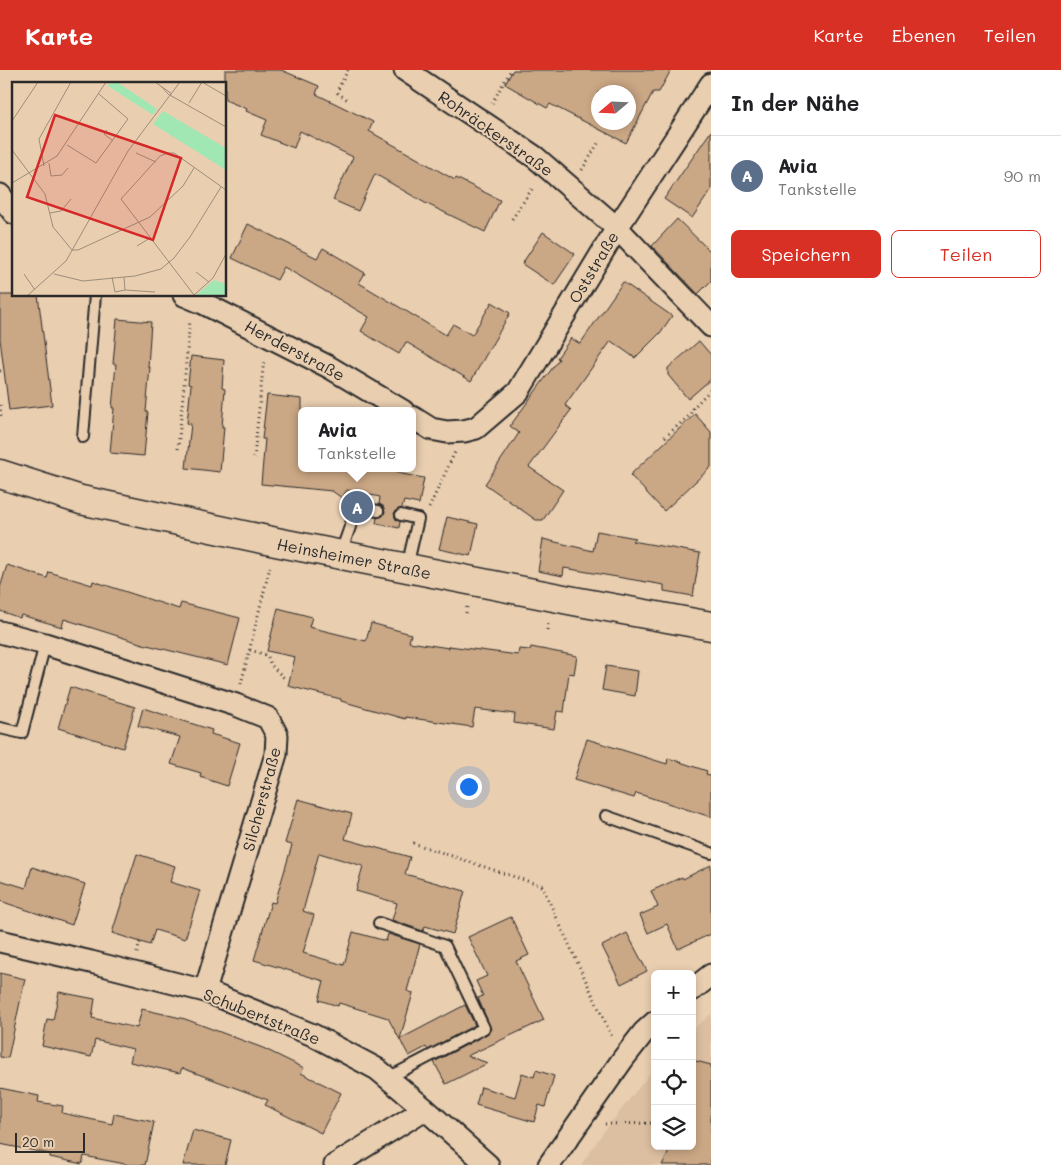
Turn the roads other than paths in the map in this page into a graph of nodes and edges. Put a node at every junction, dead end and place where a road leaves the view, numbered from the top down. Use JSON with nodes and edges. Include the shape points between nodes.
{"nodes":[{"id":1,"x":405,"y":70,"type":"edge"},
{"id":2,"x":708,"y":95,"type":"edge"},
{"id":3,"x":0,"y":195,"type":"edge"},
{"id":4,"x":12,"y":210,"type":"edge"},
{"id":5,"x":617,"y":228,"type":"junction"},
{"id":6,"x":95,"y":296,"type":"edge"},
{"id":7,"x":188,"y":297,"type":"edge"},
{"id":8,"x":711,"y":326,"type":"edge"},
{"id":9,"x":396,"y":407,"type":"edge"},
{"id":10,"x":416,"y":420,"type":"edge"},
{"id":11,"x":84,"y":437,"type":"dead end"},
{"id":12,"x":0,"y":474,"type":"edge"},
{"id":13,"x":378,"y":511,"type":"dead end"},
{"id":14,"x":401,"y":515,"type":"dead end"},
{"id":15,"x":340,"y":556,"type":"junction"},
{"id":16,"x":407,"y":569,"type":"junction"},
{"id":17,"x":711,"y":626,"type":"edge"},
{"id":18,"x":0,"y":632,"type":"edge"},
{"id":19,"x":45,"y":644,"type":"junction"},
{"id":20,"x":0,"y":728,"type":"edge"},
{"id":21,"x":606,"y":816,"type":"dead end"},
{"id":22,"x":711,"y":853,"type":"edge"},
{"id":23,"x":379,"y":923,"type":"dead end"},
{"id":24,"x":0,"y":941,"type":"edge"},
{"id":25,"x":711,"y":975,"type":"edge"},
{"id":26,"x":696,"y":987,"type":"edge"},
{"id":27,"x":205,"y":991,"type":"junction"},
{"id":28,"x":651,"y":1026,"type":"edge"},
{"id":29,"x":388,"y":1078,"type":"junction"},
{"id":30,"x":425,"y":1109,"type":"junction"},
{"id":31,"x":335,"y":1165,"type":"edge"},
{"id":32,"x":488,"y":1165,"type":"edge"},
{"id":33,"x":549,"y":1165,"type":"edge"}],
"edges":[{"from":1,"to":5,"type":"street","name":"Rohräckerstraße","via":[[534,155]]},
{"from":2,"to":5,"type":"street","name":"Oststraße"},
{"from":3,"to":4,"type":"street"},
{"from":5,"to":8,"type":"street","name":"Rohräckerstraße"},
{"from":5,"to":10,"type":"street","name":"Oststraße","via":[[518,392],[470,429],[447,432],[431,429]]},
{"from":6,"to":11,"type":"lane"},
{"from":7,"to":9,"type":"street","name":"Herderstraße","via":[[329,367]]},
{"from":12,"to":15,"type":"street","name":"Heinsheimer Straße","via":[[81,500]]},
{"from":13,"to":15,"type":"lane","via":[[357,507]]},
{"from":14,"to":16,"type":"lane","via":[[418,519]]},
{"from":15,"to":16,"type":"street","name":"Heinsheimer Straße"},
{"from":16,"to":17,"type":"street","name":"Heinsheimer Straße"},
{"from":18,"to":19,"type":"street","name":"Silcherstraße"},
{"from":19,"to":20,"type":"lane","via":[[22,733]]},
{"from":19,"to":27,"type":"street","name":"Silcherstraße","via":[[236,704],[268,718],[277,735],[276,754]]},
{"from":21,"to":22,"type":"lane"},
{"from":23,"to":29,"type":"lane","via":[[445,946],[484,1028]]},
{"from":24,"to":27,"type":"street","name":"Schubertstraße"},
{"from":25,"to":26,"type":"street"},
{"from":27,"to":29,"type":"street","name":"Schubertstraße","via":[[313,1036]]},
{"from":28,"to":33,"type":"street","via":[[623,1059]]},
{"from":29,"to":30,"type":"street","name":"Schubertstraße"},
{"from":30,"to":31,"type":"street"},
{"from":30,"to":32,"type":"street","name":"Schubertstraße"}]}
